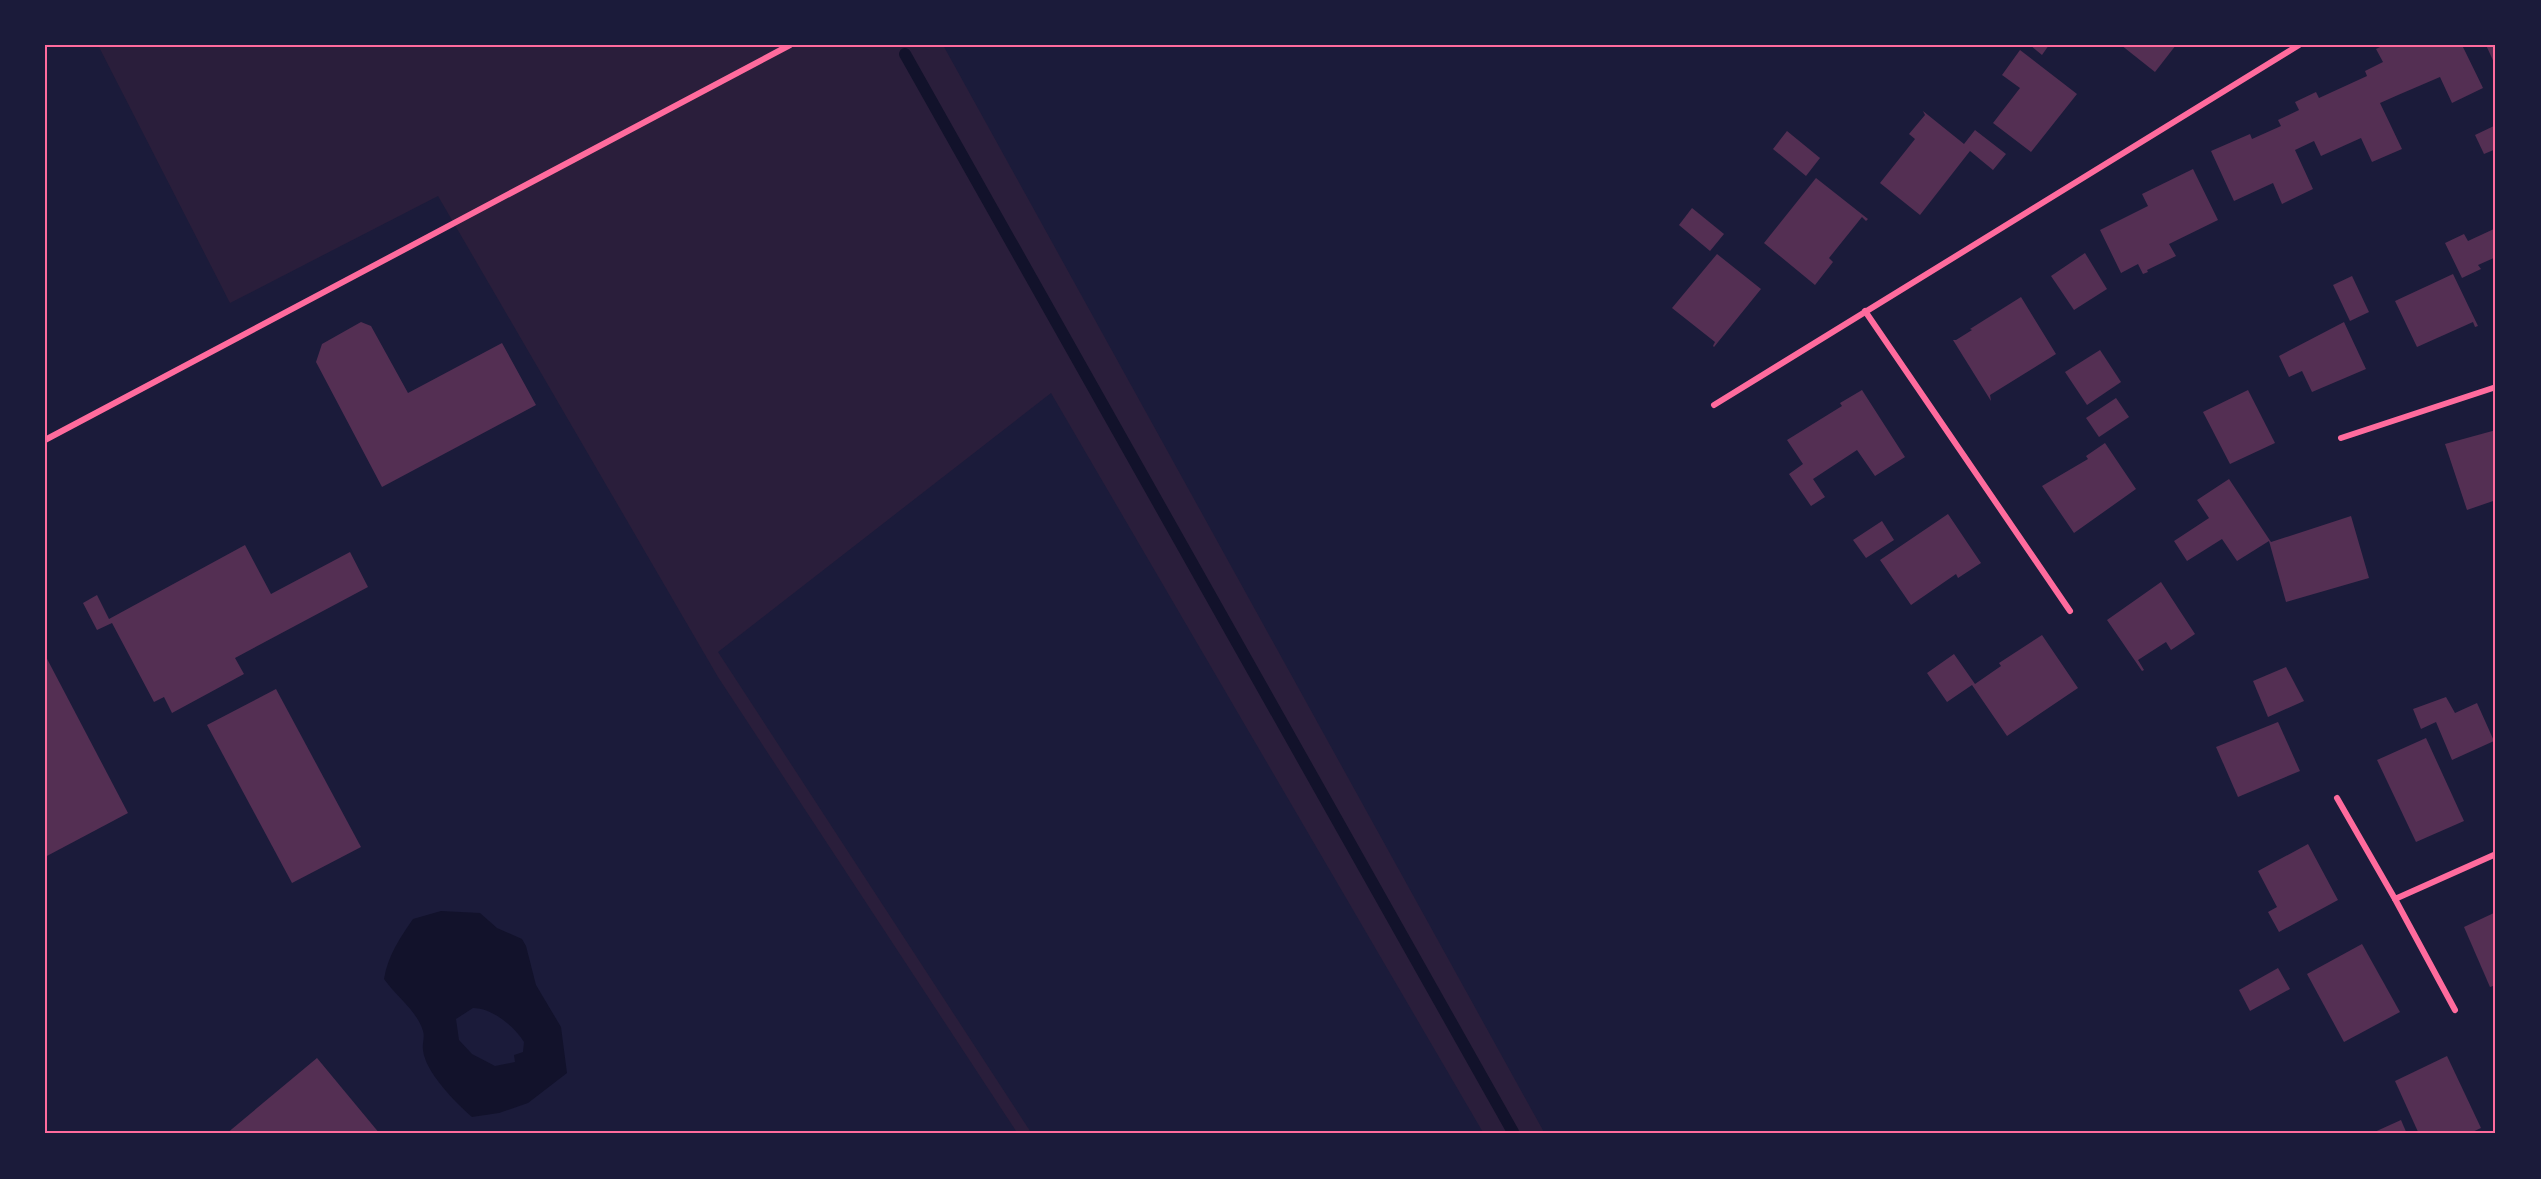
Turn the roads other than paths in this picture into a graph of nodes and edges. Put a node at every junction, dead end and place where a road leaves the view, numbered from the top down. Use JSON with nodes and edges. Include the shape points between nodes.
{"nodes":[{"id":1,"x":790,"y":45,"type":"edge"},
{"id":2,"x":2299,"y":45,"type":"edge"},
{"id":3,"x":1865,"y":311,"type":"junction"},
{"id":4,"x":2496,"y":387,"type":"edge"},
{"id":5,"x":1714,"y":405,"type":"dead end"},
{"id":6,"x":2341,"y":438,"type":"dead end"},
{"id":7,"x":45,"y":440,"type":"edge"},
{"id":8,"x":2070,"y":611,"type":"dead end"},
{"id":9,"x":2337,"y":798,"type":"dead end"},
{"id":10,"x":2496,"y":854,"type":"edge"},
{"id":11,"x":2395,"y":898,"type":"junction"},
{"id":12,"x":2455,"y":1010,"type":"dead end"}],
"edges":[{"from":1,"to":7,"type":"street"},
{"from":2,"to":3,"type":"street"},
{"from":3,"to":5,"type":"street"},
{"from":3,"to":8,"type":"street"},
{"from":4,"to":6,"type":"street"},
{"from":9,"to":11,"type":"street"},
{"from":10,"to":11,"type":"street"},
{"from":11,"to":12,"type":"street"}]}
